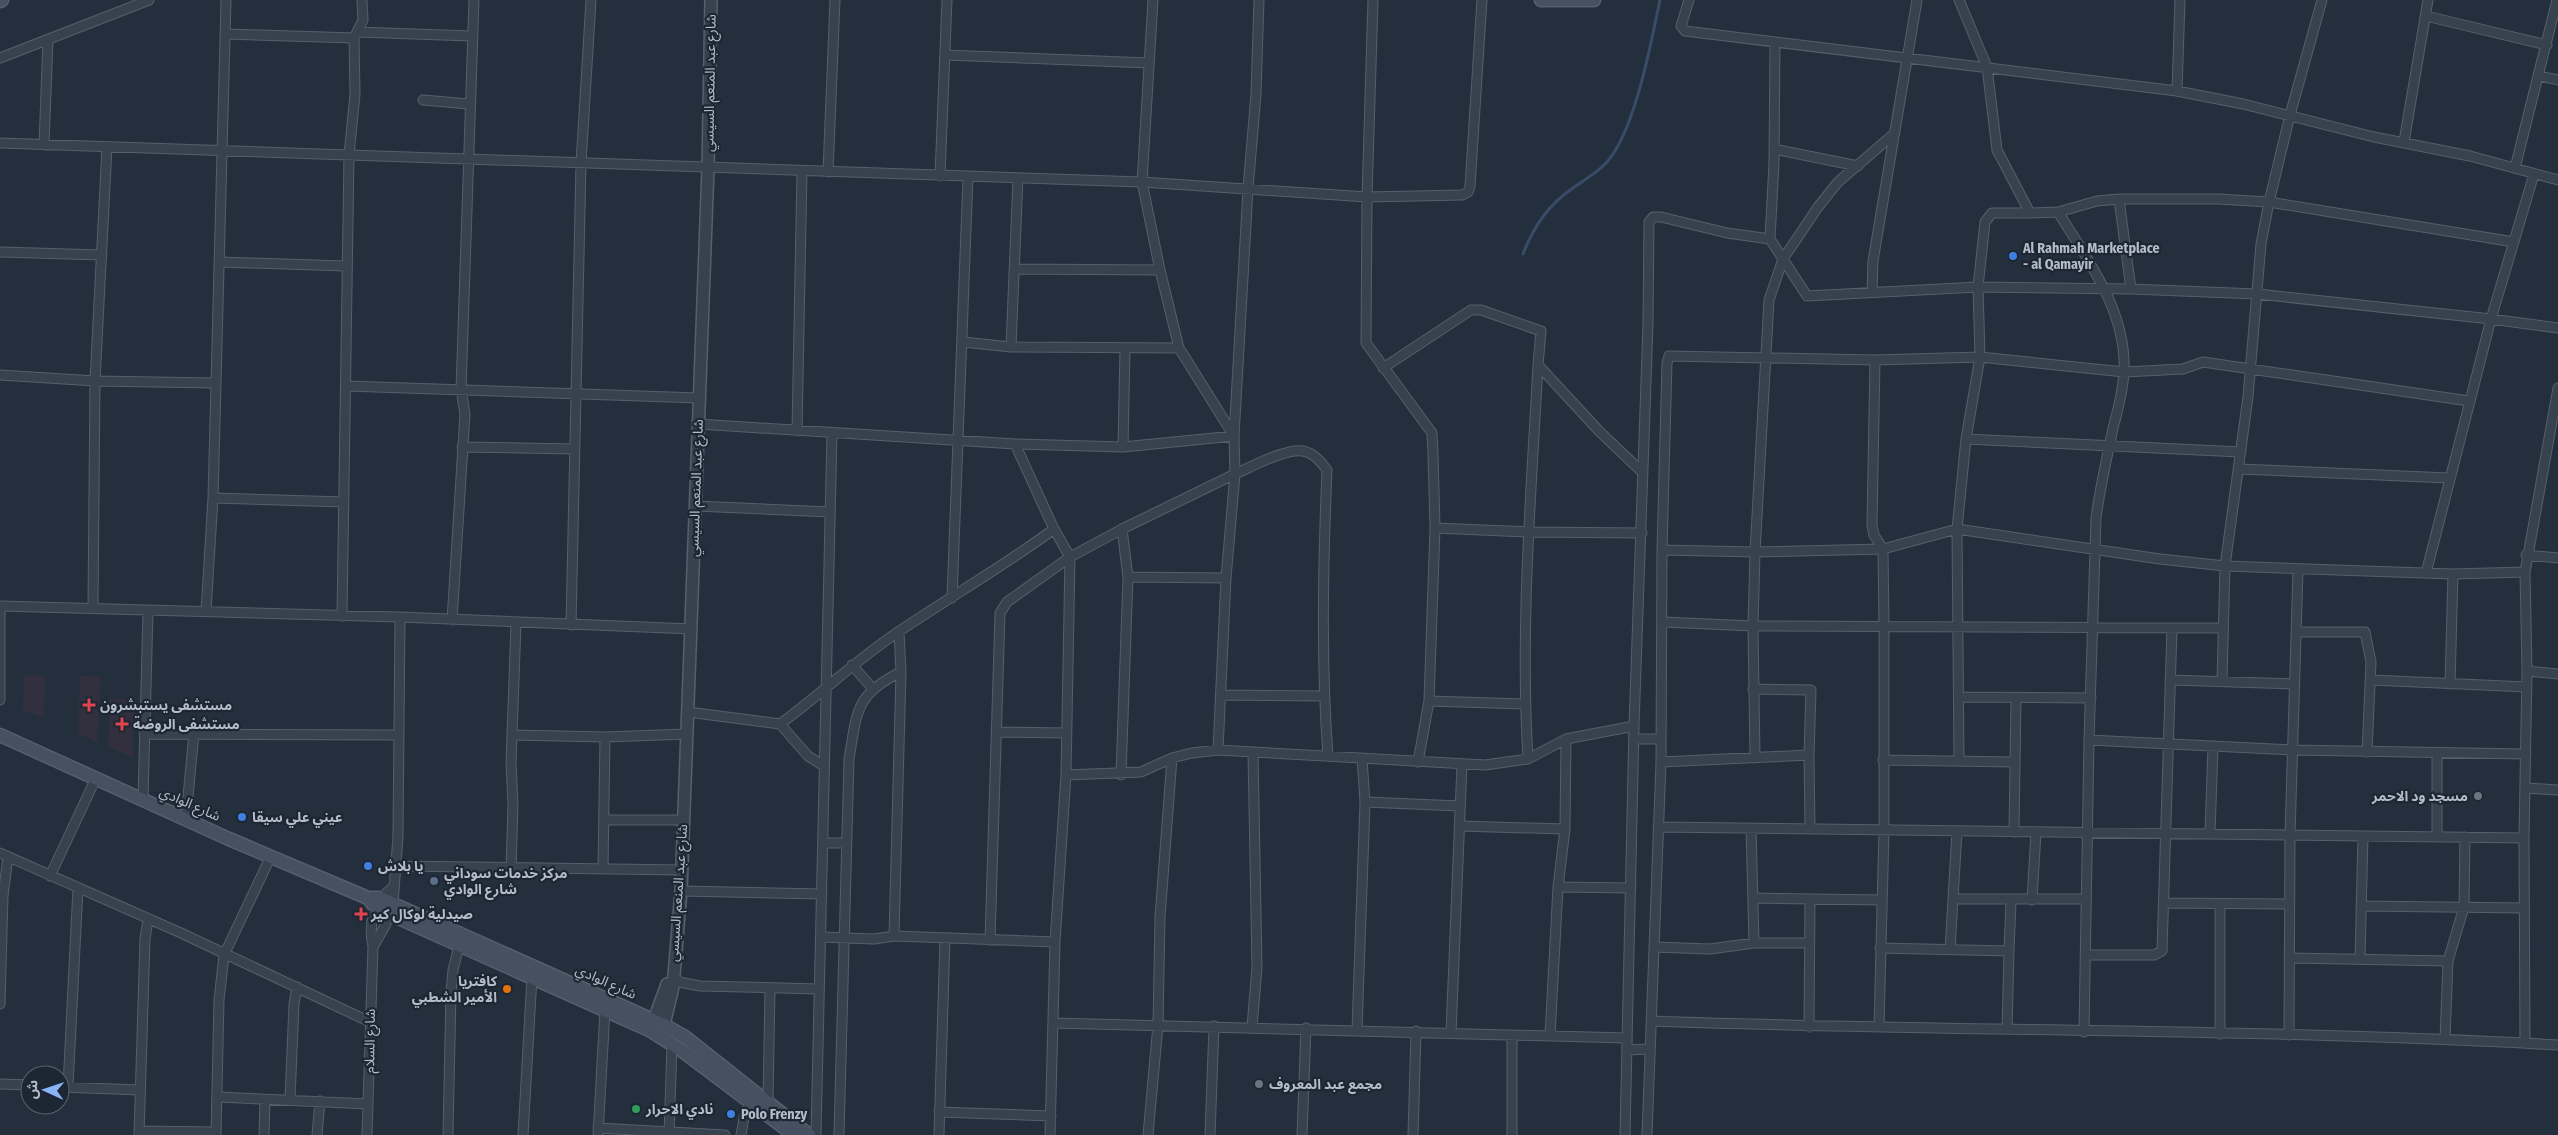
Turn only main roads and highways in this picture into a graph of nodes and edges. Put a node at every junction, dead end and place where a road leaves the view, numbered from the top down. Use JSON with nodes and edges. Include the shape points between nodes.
{"nodes":[{"id":1,"x":1541,"y":0,"type":"edge"},
{"id":2,"x":1594,"y":0,"type":"edge"},
{"id":3,"x":0,"y":735,"type":"edge"},
{"id":4,"x":392,"y":909,"type":"junction"},
{"id":5,"x":794,"y":1135,"type":"edge"},
{"id":6,"x":809,"y":1135,"type":"edge"}],
"edges":[{"from":1,"to":2,"type":"main road"},
{"from":3,"to":4,"type":"main road","name":"شارع الوادي"},
{"from":4,"to":5,"type":"main road","name":"شارع الوادي","via":[[460,946],[605,1010],[672,1044]]},
{"from":4,"to":6,"type":"main road","name":"شارع الوادي","via":[[685,1037]]}]}
